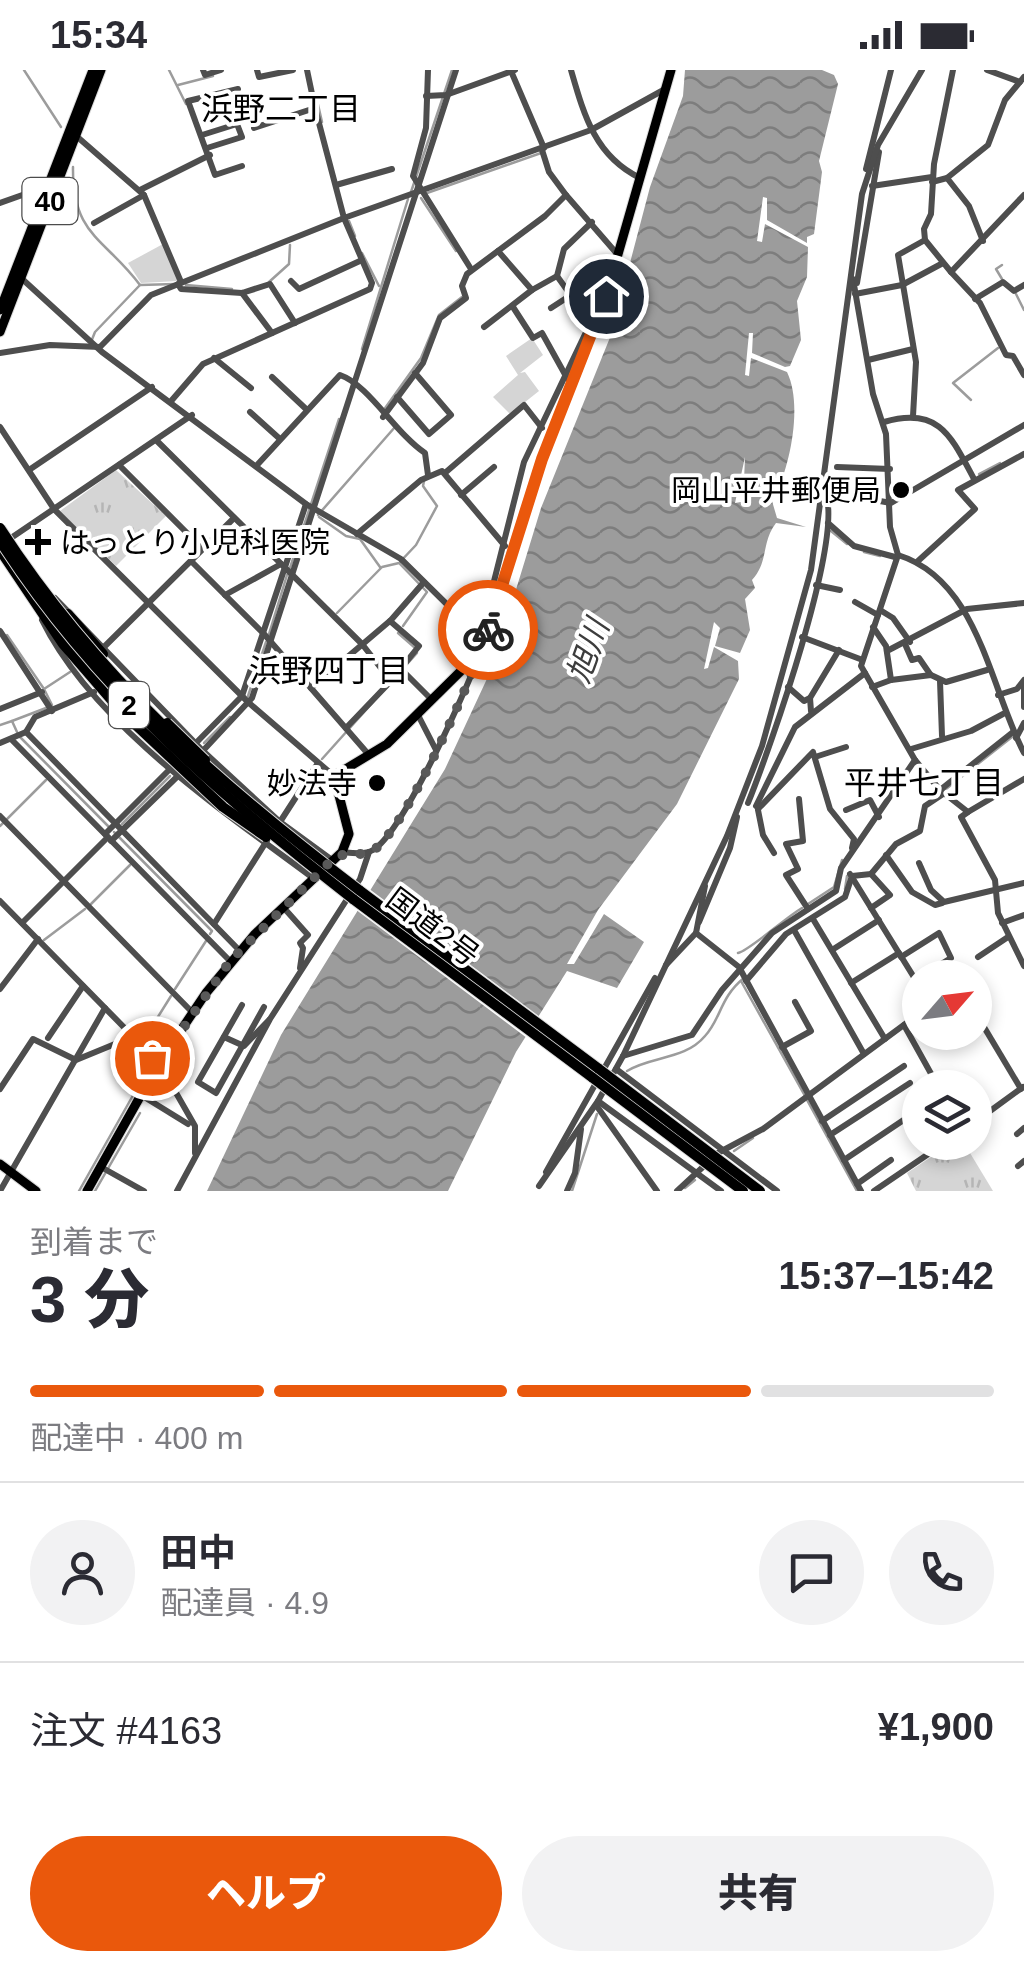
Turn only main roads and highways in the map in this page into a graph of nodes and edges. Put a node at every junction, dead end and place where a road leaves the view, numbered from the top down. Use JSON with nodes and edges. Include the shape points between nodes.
{"nodes":[{"id":1,"x":92,"y":70,"type":"edge"},
{"id":2,"x":101,"y":70,"type":"edge"},
{"id":3,"x":671,"y":70,"type":"edge"},
{"id":4,"x":73,"y":132,"type":"junction"},
{"id":5,"x":17,"y":276,"type":"junction"},
{"id":6,"x":0,"y":310,"type":"edge"},
{"id":7,"x":0,"y":332,"type":"edge"},
{"id":8,"x":0,"y":524,"type":"edge"},
{"id":9,"x":4,"y":539,"type":"edge"},
{"id":10,"x":0,"y":550,"type":"edge"},
{"id":11,"x":10,"y":564,"type":"junction"},
{"id":12,"x":277,"y":824,"type":"junction"},
{"id":13,"x":285,"y":846,"type":"junction"},
{"id":14,"x":0,"y":1164,"type":"edge"},
{"id":15,"x":36,"y":1191,"type":"edge"},
{"id":16,"x":87,"y":1191,"type":"edge"},
{"id":17,"x":742,"y":1191,"type":"edge"},
{"id":18,"x":760,"y":1191,"type":"edge"}],
"edges":[{"from":1,"to":4,"type":"main road","number":"40"},
{"from":2,"to":4,"type":"main road","number":"40"},
{"from":3,"to":16,"type":"main road","via":[[606,296],[472,660],[418,716],[334,776],[349,834],[342,852],[230,961],[156,1060]]},
{"from":4,"to":5,"type":"main road","number":"40"},
{"from":4,"to":5,"type":"main road","number":"40"},
{"from":5,"to":6,"type":"main road","number":"40"},
{"from":5,"to":7,"type":"main road","number":"40"},
{"from":8,"to":9,"type":"highway"},
{"from":8,"to":12,"type":"highway","name":"国道2号","number":"2","bridge":true,"via":[[64,620],[122,686],[202,766]]},
{"from":9,"to":11,"type":"highway"},
{"from":9,"to":12,"type":"highway","bridge":true,"via":[[139,694]]},
{"from":9,"to":13,"type":"highway","name":"国道2号","number":"2","bridge":true,"via":[[43,604],[116,692]]},
{"from":10,"to":11,"type":"highway"},
{"from":11,"to":13,"type":"highway","bridge":true,"via":[[76,662],[121,711],[222,808]]},
{"from":12,"to":18,"type":"highway","name":"国道2号","number":"2","bridge":true},
{"from":13,"to":17,"type":"highway","name":"国道2号","number":"2","bridge":true},
{"from":14,"to":15,"type":"main road"}]}
